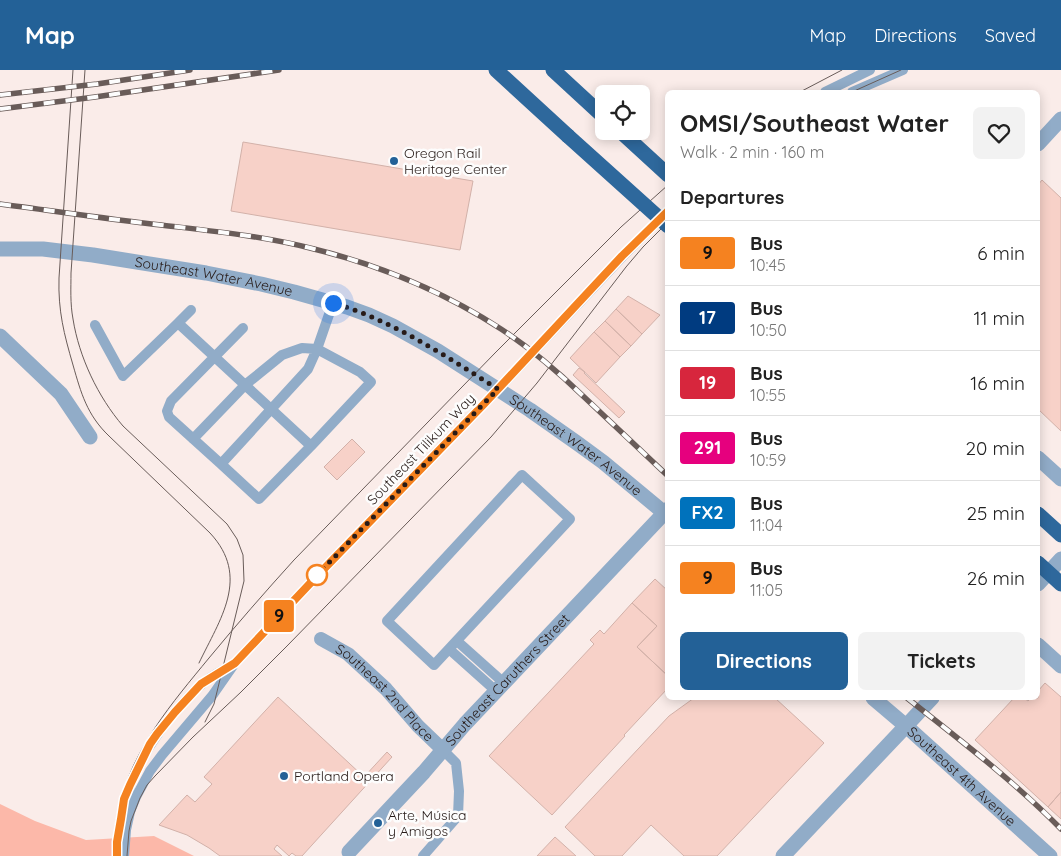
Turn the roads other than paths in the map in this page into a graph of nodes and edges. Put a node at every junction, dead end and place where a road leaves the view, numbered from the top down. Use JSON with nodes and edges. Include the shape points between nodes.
{"nodes":[{"id":1,"x":496,"y":70,"type":"edge"},
{"id":2,"x":553,"y":70,"type":"edge"},
{"id":3,"x":870,"y":70,"type":"edge"},
{"id":4,"x":902,"y":70,"type":"edge"},
{"id":5,"x":829,"y":90,"type":"edge"},
{"id":6,"x":857,"y":90,"type":"edge"},
{"id":7,"x":595,"y":108,"type":"edge"},
{"id":8,"x":1061,"y":119,"type":"edge"},
{"id":9,"x":630,"y":140,"type":"edge"},
{"id":10,"x":1040,"y":142,"type":"edge"},
{"id":11,"x":665,"y":172,"type":"edge"},
{"id":12,"x":665,"y":214,"type":"edge"},
{"id":13,"x":665,"y":223,"type":"edge"},
{"id":14,"x":0,"y":248,"type":"edge"},
{"id":15,"x":333,"y":303,"type":"junction"},
{"id":16,"x":191,"y":310,"type":"dead end"},
{"id":17,"x":178,"y":323,"type":"junction"},
{"id":18,"x":95,"y":325,"type":"dead end"},
{"id":19,"x":243,"y":328,"type":"dead end"},
{"id":20,"x":0,"y":336,"type":"edge"},
{"id":21,"x":317,"y":349,"type":"junction"},
{"id":22,"x":215,"y":356,"type":"junction"},
{"id":23,"x":245,"y":385,"type":"junction"},
{"id":24,"x":498,"y":389,"type":"junction"},
{"id":25,"x":271,"y":410,"type":"junction"},
{"id":26,"x":90,"y":438,"type":"dead end"},
{"id":27,"x":193,"y":439,"type":"junction"},
{"id":28,"x":311,"y":446,"type":"junction"},
{"id":29,"x":1040,"y":460,"type":"edge"},
{"id":30,"x":221,"y":464,"type":"junction"},
{"id":31,"x":1061,"y":479,"type":"edge"},
{"id":32,"x":665,"y":512,"type":"edge"},
{"id":33,"x":665,"y":514,"type":"edge"},
{"id":34,"x":1040,"y":516,"type":"edge"},
{"id":35,"x":1061,"y":535,"type":"edge"},
{"id":36,"x":1061,"y":559,"type":"edge"},
{"id":37,"x":1040,"y":565,"type":"edge"},
{"id":38,"x":1040,"y":582,"type":"edge"},
{"id":39,"x":1061,"y":584,"type":"edge"},
{"id":40,"x":322,"y":639,"type":"dead end"},
{"id":41,"x":457,"y":641,"type":"junction"},
{"id":42,"x":1040,"y":647,"type":"edge"},
{"id":43,"x":449,"y":649,"type":"junction"},
{"id":44,"x":235,"y":663,"type":"junction"},
{"id":45,"x":1061,"y":666,"type":"edge"},
{"id":46,"x":500,"y":687,"type":"junction"},
{"id":47,"x":875,"y":700,"type":"edge"},
{"id":48,"x":930,"y":700,"type":"edge"},
{"id":49,"x":906,"y":726,"type":"junction"},
{"id":50,"x":443,"y":750,"type":"junction"},
{"id":51,"x":124,"y":820,"type":"junction"},
{"id":52,"x":349,"y":852,"type":"dead end"},
{"id":53,"x":117,"y":856,"type":"edge"},
{"id":54,"x":124,"y":856,"type":"edge"},
{"id":55,"x":423,"y":856,"type":"edge"},
{"id":56,"x":783,"y":856,"type":"edge"},
{"id":57,"x":1050,"y":856,"type":"edge"}],
"edges":[{"from":1,"to":13,"type":"highway","bridge":true},
{"from":2,"to":7,"type":"highway"},
{"from":3,"to":5,"type":"lane"},
{"from":4,"to":6,"type":"lane"},
{"from":8,"to":10,"type":"street"},
{"from":9,"to":11,"type":"highway"},
{"from":12,"to":24,"type":"lane","name":"Southeast Tilikum Way"},
{"from":14,"to":15,"type":"street","name":"Southeast Water Avenue","via":[[43,249],[192,271],[261,284]]},
{"from":15,"to":21,"type":"lane"},
{"from":15,"to":24,"type":"street","name":"Southeast Water Avenue","via":[[393,326]]},
{"from":16,"to":17,"type":"lane"},
{"from":17,"to":18,"type":"lane","via":[[123,376]]},
{"from":17,"to":22,"type":"lane"},
{"from":19,"to":22,"type":"lane"},
{"from":20,"to":26,"type":"street","via":[[61,394]]},
{"from":21,"to":23,"type":"lane","via":[[302,348],[282,355]]},
{"from":21,"to":25,"type":"lane","via":[[308,369]]},
{"from":21,"to":28,"type":"lane","via":[[360,372],[371,382]]},
{"from":22,"to":23,"type":"lane"},
{"from":22,"to":27,"type":"lane","via":[[171,401],[167,411]]},
{"from":23,"to":25,"type":"lane"},
{"from":23,"to":27,"type":"lane"},
{"from":24,"to":32,"type":"street","name":"Southeast Water Avenue","via":[[578,443]]},
{"from":24,"to":44,"type":"lane","name":"Southeast Tilikum Way"},
{"from":25,"to":28,"type":"lane"},
{"from":25,"to":30,"type":"lane"},
{"from":27,"to":30,"type":"lane"},
{"from":28,"to":30,"type":"lane","via":[[259,499]]},
{"from":29,"to":31,"type":"street"},
{"from":33,"to":46,"type":"street","name":"Southeast Caruthers Street"},
{"from":34,"to":35,"type":"highway"},
{"from":36,"to":38,"type":"street"},
{"from":37,"to":39,"type":"highway","bridge":true},
{"from":40,"to":50,"type":"street","name":"Southeast 2nd Place","via":[[348,654]]},
{"from":41,"to":43,"type":"lane"},
{"from":41,"to":43,"type":"lane","via":[[570,520],[522,475],[387,620],[434,665]]},
{"from":41,"to":46,"type":"lane"},
{"from":42,"to":45,"type":"street"},
{"from":43,"to":46,"type":"lane"},
{"from":44,"to":51,"type":"lane","name":"Southeast Tilikum Way","via":[[212,696],[158,760]]},
{"from":44,"to":51,"type":"lane","name":"Southeast Tilikum Way","via":[[201,684],[157,734],[124,799]]},
{"from":46,"to":50,"type":"street","name":"Southeast Caruthers Street"},
{"from":47,"to":49,"type":"street","name":"Southeast 4th Avenue"},
{"from":48,"to":49,"type":"street"},
{"from":49,"to":56,"type":"street"},
{"from":49,"to":57,"type":"street","name":"Southeast 4th Avenue"},
{"from":50,"to":52,"type":"street","name":"Southeast Caruthers Street"},
{"from":50,"to":55,"type":"lane","via":[[456,763],[458,816]]},
{"from":51,"to":53,"type":"lane","via":[[117,842]]},
{"from":51,"to":54,"type":"lane"}]}
